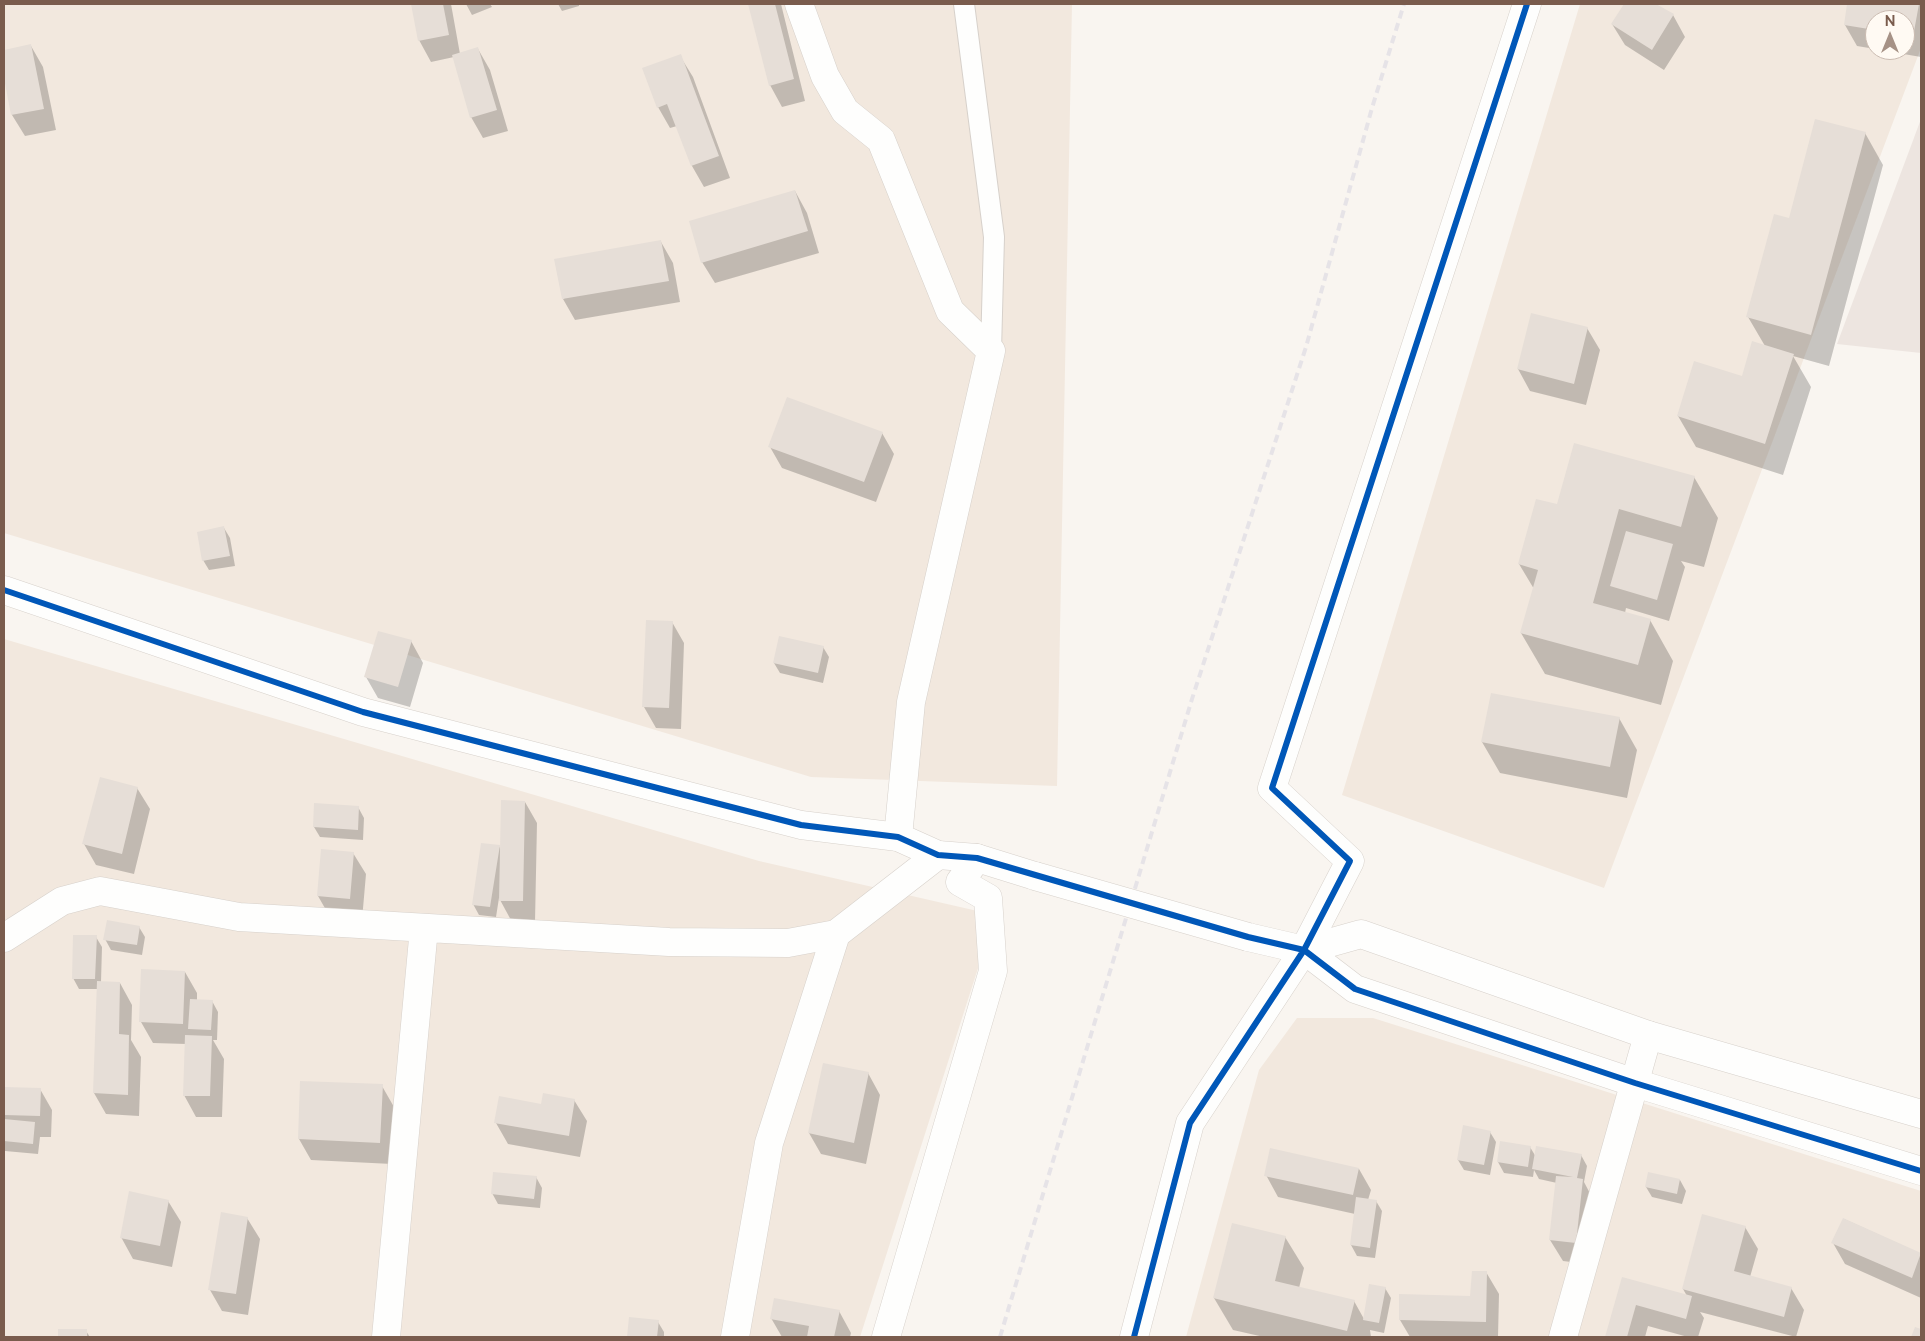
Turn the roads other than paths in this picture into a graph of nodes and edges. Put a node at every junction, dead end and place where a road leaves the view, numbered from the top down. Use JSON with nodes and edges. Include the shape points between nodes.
{"nodes":[{"id":1,"x":799,"y":4,"type":"edge"},
{"id":2,"x":964,"y":4,"type":"edge"},
{"id":3,"x":1527,"y":4,"type":"edge"},
{"id":4,"x":991,"y":351,"type":"junction"},
{"id":5,"x":4,"y":590,"type":"edge"},
{"id":6,"x":898,"y":838,"type":"junction"},
{"id":7,"x":938,"y":856,"type":"junction"},
{"id":8,"x":977,"y":858,"type":"junction"},
{"id":9,"x":424,"y":928,"type":"junction"},
{"id":10,"x":836,"y":934,"type":"junction"},
{"id":11,"x":4,"y":938,"type":"edge"},
{"id":12,"x":1304,"y":950,"type":"junction"},
{"id":13,"x":1648,"y":1035,"type":"junction"},
{"id":14,"x":1634,"y":1083,"type":"junction"},
{"id":15,"x":1921,"y":1114,"type":"edge"},
{"id":16,"x":1921,"y":1171,"type":"edge"},
{"id":17,"x":386,"y":1337,"type":"edge"},
{"id":18,"x":735,"y":1337,"type":"edge"},
{"id":19,"x":886,"y":1337,"type":"edge"},
{"id":20,"x":1134,"y":1337,"type":"edge"},
{"id":21,"x":1563,"y":1337,"type":"edge"}],
"edges":[{"from":1,"to":4,"type":"street","via":[[826,76],[844,111],[881,140],[950,311]]},
{"from":2,"to":4,"type":"lane","via":[[994,237]]},
{"from":3,"to":12,"type":"street","via":[[1272,788],[1350,861]]},
{"from":4,"to":6,"type":"street","via":[[911,702]]},
{"from":5,"to":6,"type":"street","via":[[363,712],[800,826]]},
{"from":6,"to":7,"type":"street"},
{"from":7,"to":8,"type":"street"},
{"from":7,"to":10,"type":"street"},
{"from":8,"to":12,"type":"street","bridge":true,"via":[[1248,937]]},
{"from":8,"to":19,"type":"street","via":[[960,882],[988,898],[993,971]]},
{"from":9,"to":10,"type":"street","via":[[668,942],[788,943]]},
{"from":9,"to":11,"type":"street","via":[[239,917],[100,891],[62,900]]},
{"from":9,"to":17,"type":"street"},
{"from":10,"to":18,"type":"street","via":[[769,1143]]},
{"from":12,"to":13,"type":"street","via":[[1360,934]]},
{"from":12,"to":14,"type":"street","via":[[1355,989]]},
{"from":12,"to":20,"type":"street","via":[[1190,1123]]},
{"from":13,"to":14,"type":"street"},
{"from":13,"to":15,"type":"street"},
{"from":14,"to":16,"type":"street"},
{"from":14,"to":21,"type":"street"}]}
